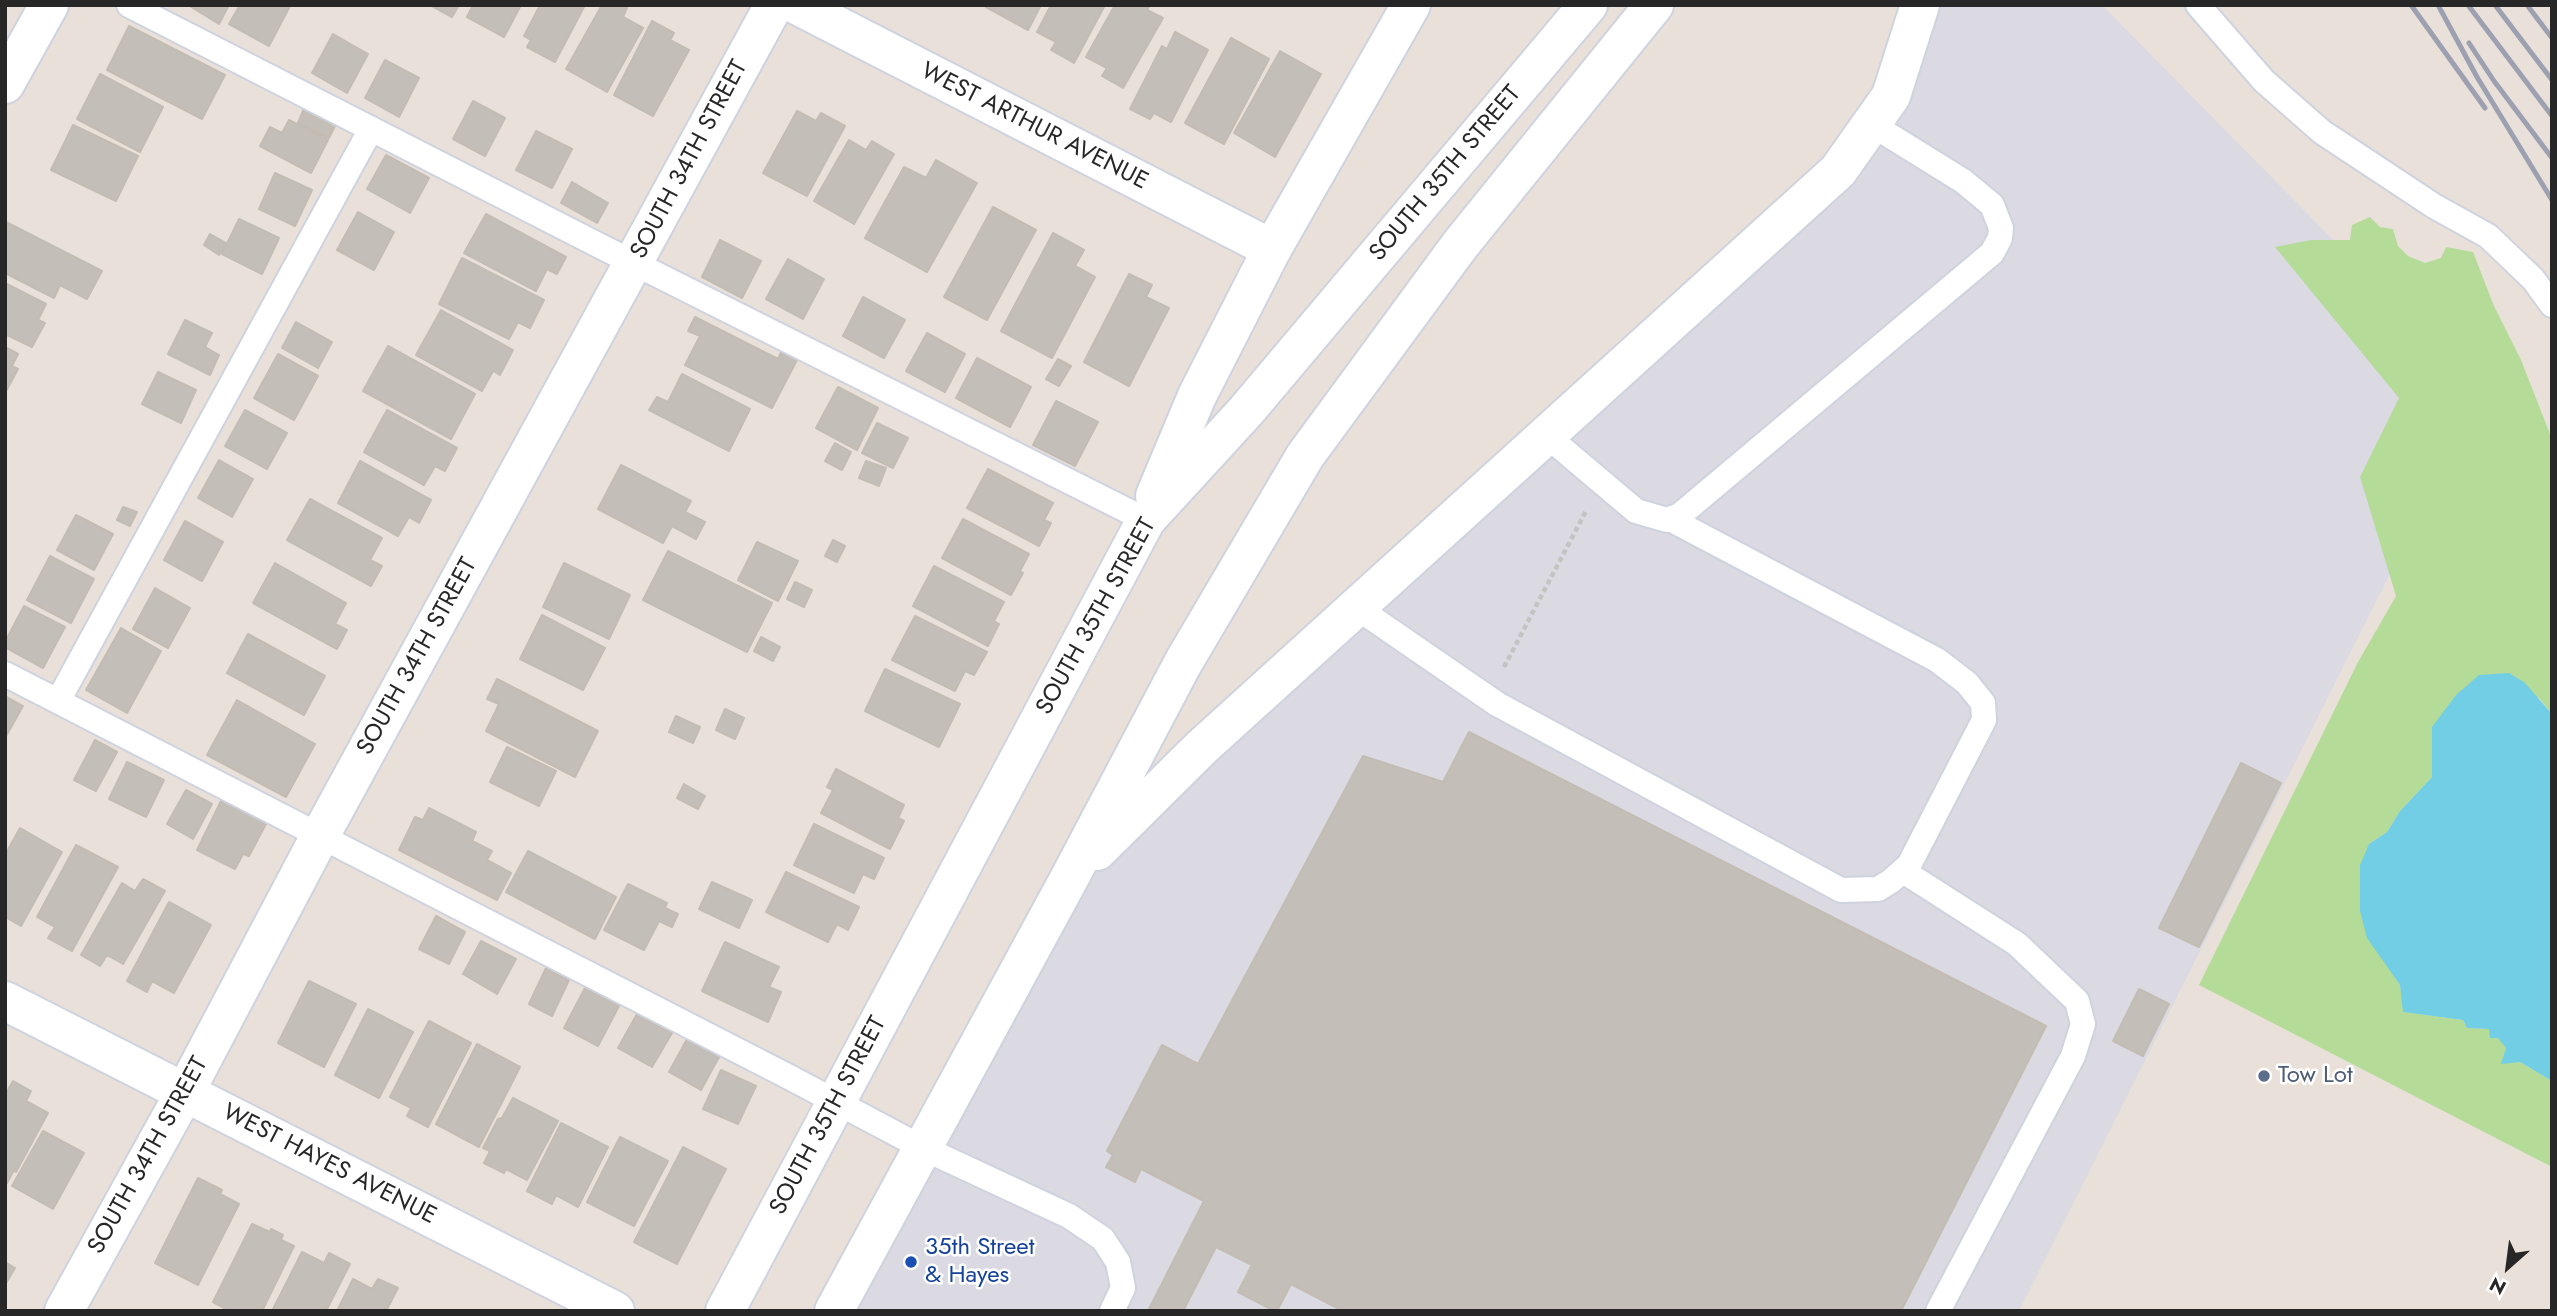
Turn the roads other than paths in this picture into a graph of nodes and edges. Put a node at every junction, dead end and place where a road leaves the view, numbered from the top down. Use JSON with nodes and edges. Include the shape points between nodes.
{"nodes":[{"id":1,"x":50,"y":5,"type":"edge"},
{"id":2,"x":129,"y":5,"type":"edge"},
{"id":3,"x":774,"y":5,"type":"edge"},
{"id":4,"x":797,"y":5,"type":"edge"},
{"id":5,"x":1411,"y":5,"type":"edge"},
{"id":6,"x":1654,"y":5,"type":"edge"},
{"id":7,"x":1920,"y":5,"type":"edge"},
{"id":8,"x":2198,"y":5,"type":"edge"},
{"id":9,"x":1581,"y":14,"type":"edge"},
{"id":10,"x":5,"y":84,"type":"edge"},
{"id":11,"x":1871,"y":124,"type":"junction"},
{"id":12,"x":371,"y":129,"type":"junction"},
{"id":13,"x":1272,"y":249,"type":"junction"},
{"id":14,"x":634,"y":264,"type":"junction"},
{"id":15,"x":2552,"y":305,"type":"edge"},
{"id":16,"x":1546,"y":435,"type":"junction"},
{"id":17,"x":1670,"y":519,"type":"junction"},
{"id":18,"x":1146,"y":520,"type":"junction"},
{"id":19,"x":1356,"y":607,"type":"junction"},
{"id":20,"x":5,"y":674,"type":"edge"},
{"id":21,"x":58,"y":701,"type":"junction"},
{"id":22,"x":320,"y":836,"type":"junction"},
{"id":23,"x":1903,"y":871,"type":"junction"},
{"id":24,"x":1070,"y":877,"type":"junction"},
{"id":25,"x":5,"y":1001,"type":"edge"},
{"id":26,"x":185,"y":1092,"type":"junction"},
{"id":27,"x":836,"y":1102,"type":"junction"},
{"id":28,"x":923,"y":1148,"type":"junction"},
{"id":29,"x":64,"y":1311,"type":"edge"},
{"id":30,"x":615,"y":1311,"type":"edge"},
{"id":31,"x":725,"y":1311,"type":"edge"},
{"id":32,"x":834,"y":1311,"type":"edge"},
{"id":33,"x":1112,"y":1311,"type":"edge"},
{"id":34,"x":1938,"y":1311,"type":"edge"}],
"edges":[{"from":1,"to":10,"type":"main road"},
{"from":2,"to":12,"type":"lane"},
{"from":3,"to":14,"type":"main road","name":"SOUTH 34TH STREET"},
{"from":4,"to":13,"type":"main road","name":"WEST ARTHUR AVENUE"},
{"from":5,"to":13,"type":"main road"},
{"from":6,"to":24,"type":"main road","via":[[1460,245],[1305,456],[1183,663]]},
{"from":7,"to":11,"type":"main road","via":[[1891,96]]},
{"from":8,"to":15,"type":"lane","via":[[2264,81],[2322,132],[2488,236],[2533,279]]},
{"from":9,"to":18,"type":"main road","name":"SOUTH 35TH STREET","via":[[1255,401]]},
{"from":11,"to":16,"type":"main road","via":[[1838,171]]},
{"from":11,"to":17,"type":"lane","via":[[1963,181],[1992,205],[2000,238],[1992,253],[1680,516]]},
{"from":12,"to":14,"type":"lane"},
{"from":12,"to":21,"type":"lane"},
{"from":13,"to":18,"type":"main road","via":[[1197,396]]},
{"from":14,"to":18,"type":"lane"},
{"from":14,"to":22,"type":"main road","name":"SOUTH 34TH STREET"},
{"from":16,"to":17,"type":"lane","via":[[1636,511]]},
{"from":16,"to":19,"type":"main road"},
{"from":17,"to":23,"type":"lane","via":[[1937,660],[1967,683],[1983,703],[1984,720]]},
{"from":18,"to":27,"type":"main road","name":"SOUTH 35TH STREET"},
{"from":19,"to":23,"type":"lane","via":[[1488,697],[1841,890],[1878,889]]},
{"from":19,"to":24,"type":"main road","via":[[1202,747]]},
{"from":20,"to":21,"type":"lane"},
{"from":21,"to":22,"type":"lane"},
{"from":22,"to":26,"type":"main road","name":"SOUTH 34TH STREET"},
{"from":22,"to":27,"type":"lane"},
{"from":23,"to":34,"type":"lane","via":[[2017,944],[2077,1001],[2083,1024],[2073,1056]]},
{"from":24,"to":28,"type":"main road"},
{"from":25,"to":26,"type":"main road","name":"WEST HAYES AVENUE"},
{"from":26,"to":29,"type":"main road","name":"SOUTH 34TH STREET"},
{"from":26,"to":30,"type":"main road","name":"WEST HAYES AVENUE"},
{"from":27,"to":28,"type":"lane"},
{"from":27,"to":31,"type":"main road","name":"SOUTH 35TH STREET"},
{"from":28,"to":32,"type":"main road"},
{"from":28,"to":33,"type":"lane","via":[[1069,1216],[1103,1239],[1118,1262],[1123,1288]]}]}
